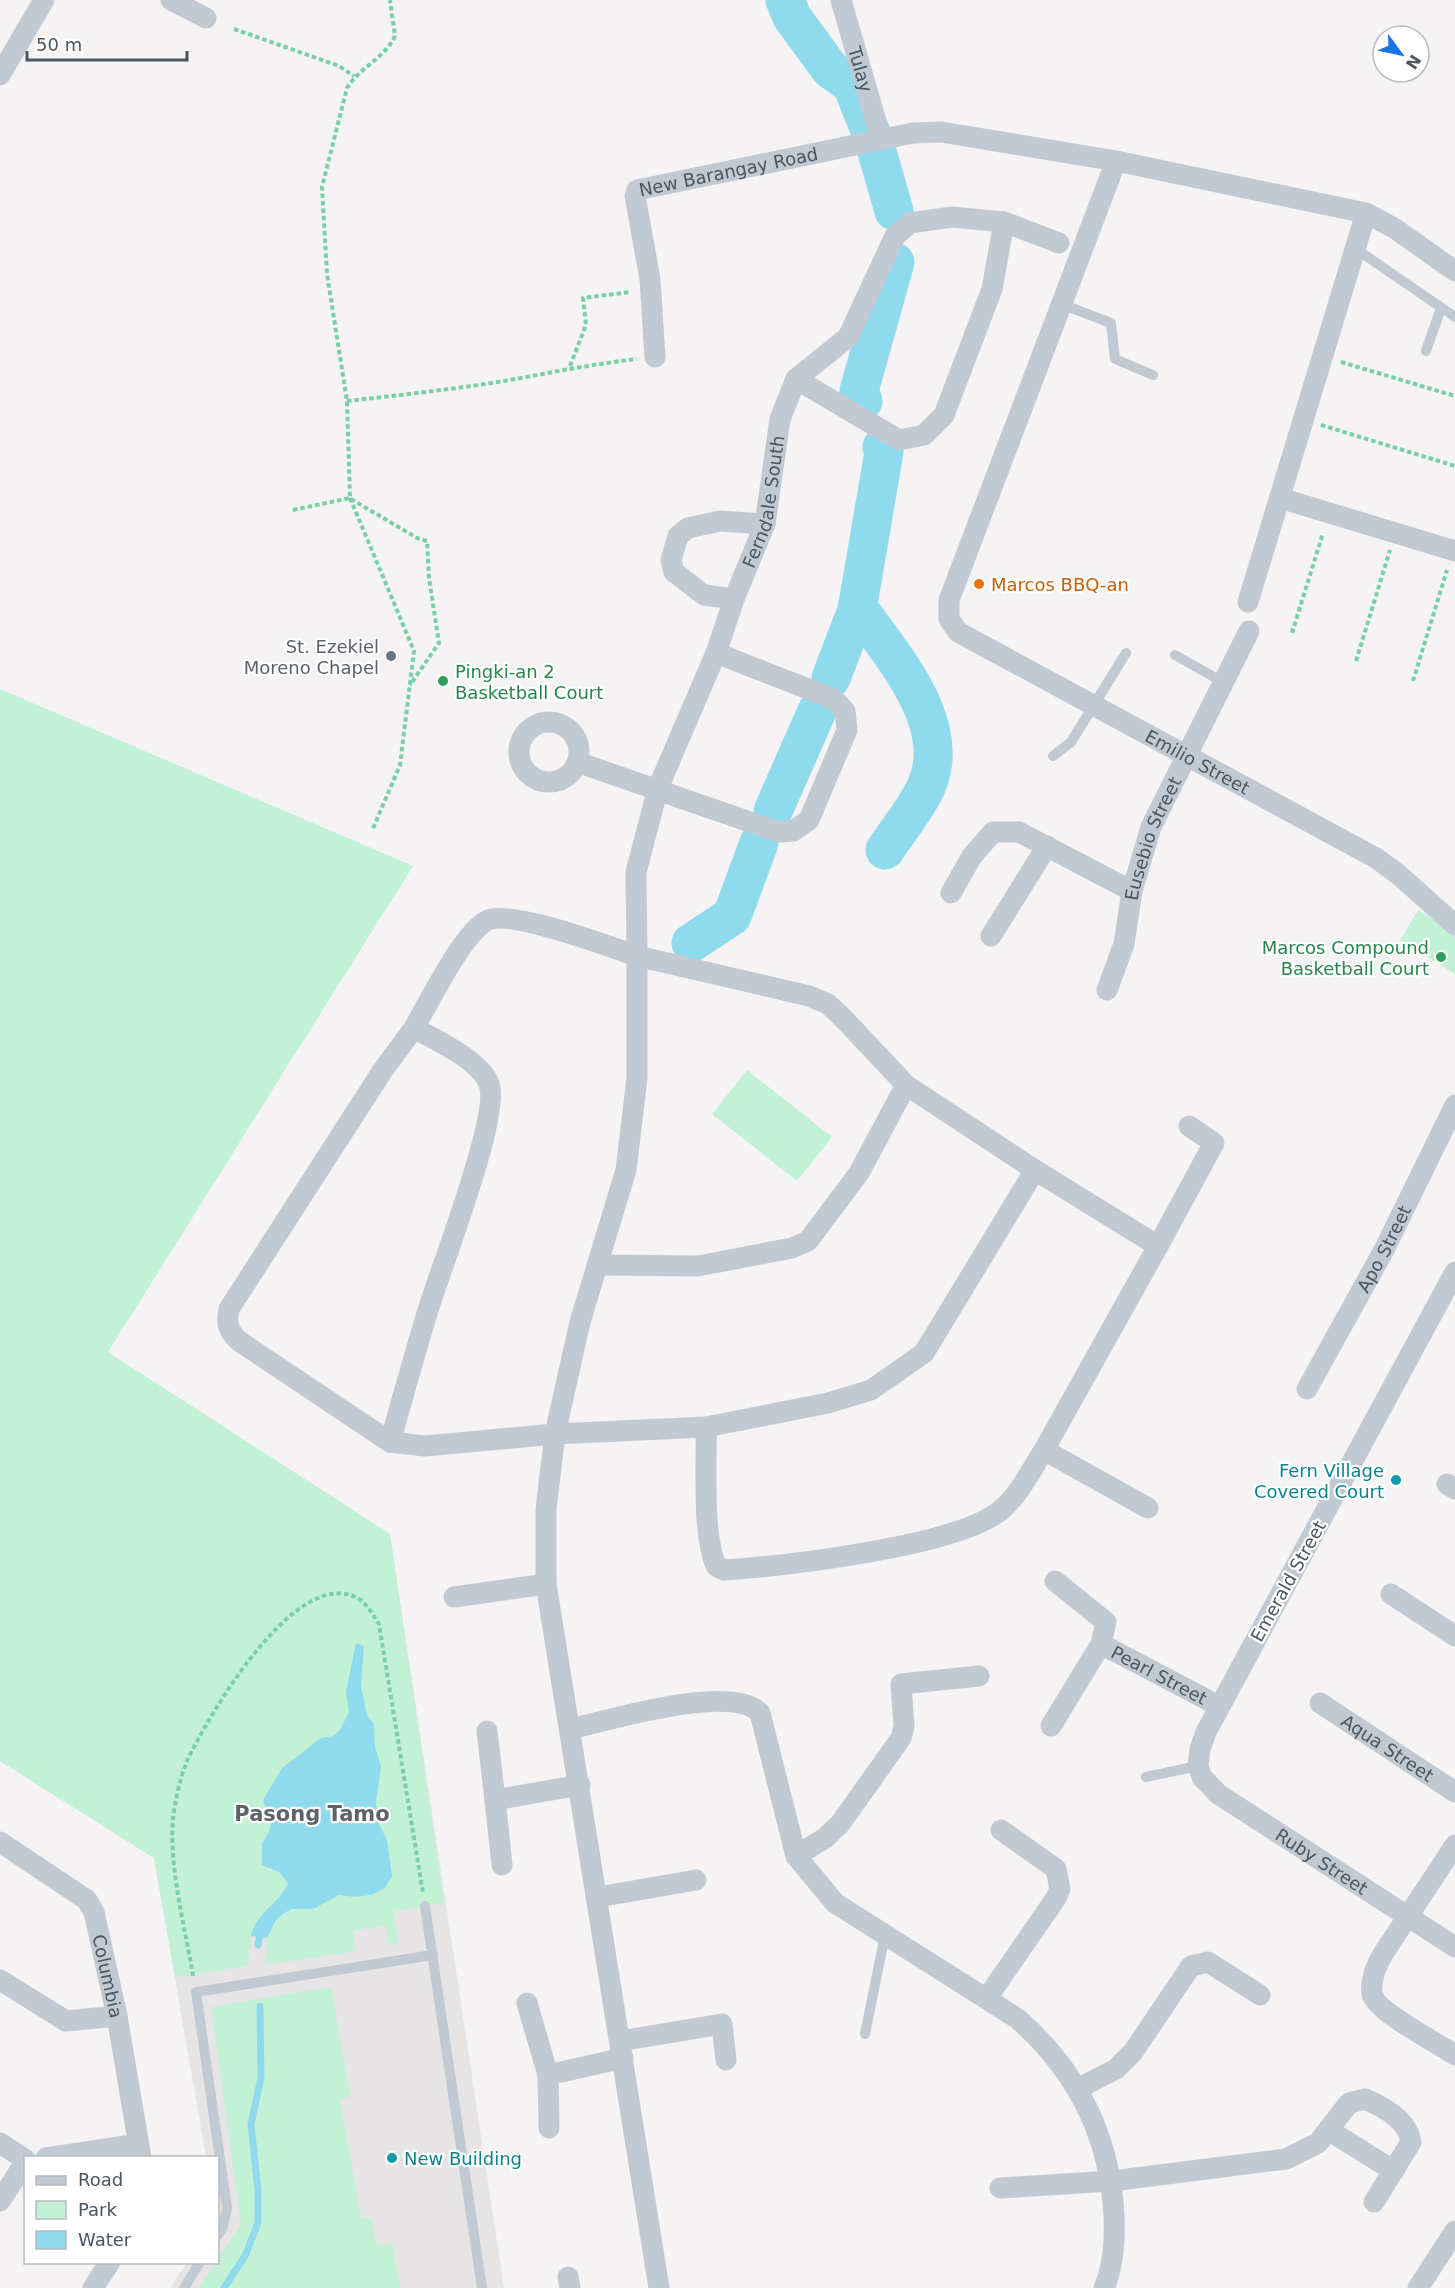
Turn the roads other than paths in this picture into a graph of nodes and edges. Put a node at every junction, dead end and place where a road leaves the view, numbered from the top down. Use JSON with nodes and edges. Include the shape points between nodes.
{"nodes":[{"id":1,"x":44,"y":0,"type":"edge"},
{"id":2,"x":171,"y":0,"type":"edge"},
{"id":3,"x":841,"y":0,"type":"edge"},
{"id":4,"x":206,"y":18,"type":"dead end"},
{"id":5,"x":0,"y":75,"type":"edge"},
{"id":6,"x":881,"y":140,"type":"junction"},
{"id":7,"x":1116,"y":161,"type":"junction"},
{"id":8,"x":1366,"y":213,"type":"junction"},
{"id":9,"x":1004,"y":222,"type":"junction"},
{"id":10,"x":1059,"y":243,"type":"dead end"},
{"id":11,"x":1356,"y":249,"type":"junction"},
{"id":12,"x":1455,"y":271,"type":"edge"},
{"id":13,"x":1061,"y":304,"type":"junction"},
{"id":14,"x":1441,"y":308,"type":"junction"},
{"id":15,"x":1455,"y":318,"type":"edge"},
{"id":16,"x":1426,"y":351,"type":"dead end"},
{"id":17,"x":655,"y":357,"type":"road end"},
{"id":18,"x":1153,"y":375,"type":"dead end"},
{"id":19,"x":796,"y":379,"type":"junction"},
{"id":20,"x":1280,"y":498,"type":"junction"},
{"id":21,"x":765,"y":524,"type":"junction"},
{"id":22,"x":1454,"y":549,"type":"edge"},
{"id":23,"x":734,"y":599,"type":"junction"},
{"id":24,"x":1248,"y":602,"type":"dead end"},
{"id":25,"x":1249,"y":631,"type":"dead end"},
{"id":26,"x":716,"y":653,"type":"junction"},
{"id":27,"x":1126,"y":653,"type":"dead end"},
{"id":28,"x":1175,"y":655,"type":"dead end"},
{"id":29,"x":1223,"y":682,"type":"junction"},
{"id":30,"x":1094,"y":705,"type":"junction"},
{"id":31,"x":1187,"y":755,"type":"junction"},
{"id":32,"x":1053,"y":756,"type":"dead end"},
{"id":33,"x":577,"y":762,"type":"dead end"},
{"id":34,"x":658,"y":788,"type":"junction"},
{"id":35,"x":1047,"y":846,"type":"junction"},
{"id":36,"x":1132,"y":891,"type":"junction"},
{"id":37,"x":951,"y":893,"type":"dead end"},
{"id":38,"x":1455,"y":925,"type":"edge"},
{"id":39,"x":991,"y":936,"type":"dead end"},
{"id":40,"x":638,"y":956,"type":"junction"},
{"id":41,"x":1107,"y":990,"type":"dead end"},
{"id":42,"x":414,"y":1028,"type":"junction"},
{"id":43,"x":906,"y":1085,"type":"junction"},
{"id":44,"x":1455,"y":1105,"type":"edge"},
{"id":45,"x":1189,"y":1126,"type":"dead end"},
{"id":46,"x":1035,"y":1170,"type":"junction"},
{"id":47,"x":1158,"y":1246,"type":"junction"},
{"id":48,"x":597,"y":1265,"type":"junction"},
{"id":49,"x":1455,"y":1272,"type":"edge"},
{"id":50,"x":1307,"y":1389,"type":"dead end"},
{"id":51,"x":706,"y":1427,"type":"junction"},
{"id":52,"x":555,"y":1434,"type":"junction"},
{"id":53,"x":390,"y":1442,"type":"junction"},
{"id":54,"x":1044,"y":1450,"type":"junction"},
{"id":55,"x":1148,"y":1508,"type":"dead end"},
{"id":56,"x":1055,"y":1581,"type":"dead end"},
{"id":57,"x":546,"y":1584,"type":"junction"},
{"id":58,"x":1391,"y":1594,"type":"dead end"},
{"id":59,"x":454,"y":1597,"type":"dead end"},
{"id":60,"x":1455,"y":1636,"type":"edge"},
{"id":61,"x":1101,"y":1644,"type":"junction"},
{"id":62,"x":980,"y":1676,"type":"dead end"},
{"id":63,"x":1320,"y":1703,"type":"dead end"},
{"id":64,"x":1219,"y":1706,"type":"junction"},
{"id":65,"x":1051,"y":1726,"type":"dead end"},
{"id":66,"x":571,"y":1729,"type":"junction"},
{"id":67,"x":487,"y":1731,"type":"dead end"},
{"id":68,"x":1198,"y":1766,"type":"junction"},
{"id":69,"x":1146,"y":1777,"type":"dead end"},
{"id":70,"x":580,"y":1785,"type":"junction"},
{"id":71,"x":1455,"y":1792,"type":"edge"},
{"id":72,"x":495,"y":1800,"type":"junction"},
{"id":73,"x":1001,"y":1830,"type":"dead end"},
{"id":74,"x":0,"y":1842,"type":"edge"},
{"id":75,"x":1455,"y":1845,"type":"edge"},
{"id":76,"x":796,"y":1856,"type":"junction"},
{"id":77,"x":502,"y":1865,"type":"dead end"},
{"id":78,"x":696,"y":1880,"type":"dead end"},
{"id":79,"x":597,"y":1897,"type":"junction"},
{"id":80,"x":425,"y":1906,"type":"road end"},
{"id":81,"x":1407,"y":1917,"type":"junction"},
{"id":82,"x":885,"y":1935,"type":"junction"},
{"id":83,"x":1455,"y":1947,"type":"edge"},
{"id":84,"x":434,"y":1955,"type":"junction"},
{"id":85,"x":0,"y":1980,"type":"edge"},
{"id":86,"x":1260,"y":1995,"type":"dead end"},
{"id":87,"x":987,"y":1998,"type":"junction"},
{"id":88,"x":527,"y":2003,"type":"dead end"},
{"id":89,"x":117,"y":2016,"type":"junction"},
{"id":90,"x":866,"y":2034,"type":"dead end"},
{"id":91,"x":621,"y":2050,"type":"junction"},
{"id":92,"x":1455,"y":2055,"type":"edge"},
{"id":93,"x":726,"y":2060,"type":"dead end"},
{"id":94,"x":548,"y":2075,"type":"junction"},
{"id":95,"x":1079,"y":2088,"type":"junction"},
{"id":96,"x":549,"y":2128,"type":"dead end"},
{"id":97,"x":1330,"y":2131,"type":"junction"},
{"id":98,"x":0,"y":2144,"type":"edge"},
{"id":99,"x":140,"y":2151,"type":"edge"},
{"id":100,"x":62,"y":2156,"type":"edge"},
{"id":101,"x":24,"y":2160,"type":"edge"},
{"id":102,"x":24,"y":2164,"type":"edge"},
{"id":103,"x":1394,"y":2171,"type":"junction"},
{"id":104,"x":1112,"y":2181,"type":"junction"},
{"id":105,"x":1000,"y":2188,"type":"dead end"},
{"id":106,"x":0,"y":2201,"type":"edge"},
{"id":107,"x":1374,"y":2202,"type":"dead end"},
{"id":108,"x":1455,"y":2231,"type":"edge"},
{"id":109,"x":219,"y":2233,"type":"edge"},
{"id":110,"x":109,"y":2264,"type":"edge"},
{"id":111,"x":199,"y":2264,"type":"edge"},
{"id":112,"x":1110,"y":2286,"type":"edge"},
{"id":113,"x":93,"y":2288,"type":"edge"},
{"id":114,"x":184,"y":2288,"type":"edge"},
{"id":115,"x":482,"y":2288,"type":"edge"},
{"id":116,"x":659,"y":2288,"type":"edge"},
{"id":117,"x":1418,"y":2288,"type":"edge"}],
"edges":[{"from":1,"to":5,"type":"street"},
{"from":2,"to":4,"type":"street"},
{"from":3,"to":6,"type":"street","name":"Tulay"},
{"from":6,"to":7,"type":"street","via":[[941,132]]},
{"from":6,"to":17,"type":"street","name":"New Barangay Road","via":[[637,190],[650,279]]},
{"from":7,"to":8,"type":"street"},
{"from":7,"to":13,"type":"street"},
{"from":8,"to":11,"type":"street"},
{"from":8,"to":12,"type":"street"},
{"from":9,"to":10,"type":"street","name":"Ferndale South"},
{"from":9,"to":19,"type":"street","name":"Ferndale South","via":[[952,217],[910,223],[894,236],[848,337]]},
{"from":9,"to":19,"type":"street","via":[[992,289],[944,415],[924,435],[899,440]]},
{"from":11,"to":14,"type":"lane"},
{"from":11,"to":20,"type":"street"},
{"from":13,"to":18,"type":"lane","via":[[1111,323],[1114,358]]},
{"from":13,"to":30,"type":"street","name":"Emilio Street","via":[[949,600],[949,619],[958,632]]},
{"from":14,"to":15,"type":"lane"},
{"from":14,"to":16,"type":"lane"},
{"from":19,"to":21,"type":"street","name":"Ferndale South","via":[[780,419]]},
{"from":20,"to":22,"type":"street"},
{"from":20,"to":24,"type":"street"},
{"from":21,"to":23,"type":"street","name":"Ferndale South"},
{"from":21,"to":23,"type":"street","via":[[720,521],[688,528],[678,536],[671,560],[674,572],[704,595]]},
{"from":23,"to":26,"type":"street","name":"Ferndale South"},
{"from":25,"to":29,"type":"street","name":"Eusebio Street"},
{"from":26,"to":34,"type":"street","name":"Ferndale South"},
{"from":26,"to":34,"type":"street","via":[[834,699],[845,711],[847,730],[809,820],[793,831],[779,832]]},
{"from":27,"to":30,"type":"lane"},
{"from":28,"to":29,"type":"lane"},
{"from":29,"to":31,"type":"street","name":"Eusebio Street"},
{"from":30,"to":31,"type":"street","name":"Emilio Street"},
{"from":30,"to":32,"type":"lane","via":[[1071,742]]},
{"from":31,"to":36,"type":"street","name":"Eusebio Street","via":[[1151,827]]},
{"from":31,"to":38,"type":"street","name":"Emilio Street","via":[[1376,858]]},
{"from":33,"to":34,"type":"street"},
{"from":34,"to":40,"type":"street","name":"Ferndale South","via":[[636,872]]},
{"from":35,"to":36,"type":"street"},
{"from":35,"to":37,"type":"street","via":[[1019,832],[993,832],[972,856]]},
{"from":35,"to":39,"type":"street"},
{"from":36,"to":41,"type":"street","name":"Eusebio Street","via":[[1124,944]]},
{"from":40,"to":42,"type":"street","via":[[528,922],[488,920],[465,942]]},
{"from":40,"to":43,"type":"street","via":[[809,996],[828,1004]]},
{"from":40,"to":48,"type":"street","name":"Ferndale South","via":[[637,1078],[626,1170]]},
{"from":42,"to":53,"type":"street","via":[[479,1069],[490,1085],[489,1111],[480,1154],[429,1305]]},
{"from":42,"to":53,"type":"street","via":[[229,1309],[226,1321],[238,1341]]},
{"from":43,"to":46,"type":"street"},
{"from":43,"to":48,"type":"street","via":[[860,1173],[808,1241],[792,1248],[698,1266]]},
{"from":44,"to":50,"type":"street","name":"Apo Street","via":[[1390,1240]]},
{"from":45,"to":47,"type":"street","via":[[1214,1143]]},
{"from":46,"to":47,"type":"street"},
{"from":46,"to":51,"type":"street","via":[[924,1353],[911,1364],[870,1390],[828,1404]]},
{"from":47,"to":54,"type":"street"},
{"from":48,"to":52,"type":"street","name":"Ferndale South"},
{"from":49,"to":64,"type":"street","name":"Emerald Street"},
{"from":51,"to":52,"type":"street"},
{"from":51,"to":54,"type":"street","via":[[710,1534],[716,1566],[724,1570],[914,1543],[978,1524],[1001,1510],[1021,1488]]},
{"from":52,"to":53,"type":"street","via":[[425,1446]]},
{"from":52,"to":57,"type":"street","name":"Ferndale South","via":[[546,1509]]},
{"from":54,"to":55,"type":"street"},
{"from":56,"to":61,"type":"street","name":"Pearl Street","via":[[1105,1620]]},
{"from":57,"to":59,"type":"street"},
{"from":57,"to":66,"type":"street","name":"Ferndale South"},
{"from":58,"to":60,"type":"street"},
{"from":61,"to":64,"type":"street","name":"Pearl Street"},
{"from":61,"to":65,"type":"street","name":"Pearl Street"},
{"from":62,"to":76,"type":"street","via":[[901,1684],[901,1738],[840,1824]]},
{"from":63,"to":71,"type":"street","name":"Aqua Street"},
{"from":64,"to":68,"type":"street","name":"Emerald Street","via":[[1200,1749]]},
{"from":66,"to":70,"type":"street","name":"Ferndale South"},
{"from":66,"to":76,"type":"street","via":[[706,1701],[736,1701],[751,1706],[760,1713]]},
{"from":67,"to":72,"type":"street"},
{"from":68,"to":69,"type":"lane"},
{"from":68,"to":81,"type":"street","name":"Ruby Street","via":[[1202,1777],[1218,1794]]},
{"from":70,"to":72,"type":"street"},
{"from":70,"to":79,"type":"street","name":"Ferndale South"},
{"from":72,"to":77,"type":"street"},
{"from":73,"to":87,"type":"street","via":[[1049,1861],[1056,1869],[1060,1888]]},
{"from":74,"to":89,"type":"street","name":"Columbia","via":[[87,1900],[94,1912]]},
{"from":75,"to":81,"type":"street"},
{"from":76,"to":82,"type":"street","via":[[835,1904]]},
{"from":78,"to":79,"type":"street"},
{"from":79,"to":91,"type":"street","name":"Ferndale South"},
{"from":80,"to":84,"type":"lane"},
{"from":81,"to":83,"type":"street","name":"Ruby Street"},
{"from":81,"to":92,"type":"street","via":[[1372,1978],[1375,2001]]},
{"from":82,"to":87,"type":"street"},
{"from":82,"to":90,"type":"lane"},
{"from":84,"to":109,"type":"lane","via":[[196,1992],[227,2208]]},
{"from":84,"to":115,"type":"lane"},
{"from":85,"to":89,"type":"street","via":[[66,2021]]},
{"from":86,"to":95,"type":"street","via":[[1208,1962],[1191,1966],[1134,2052],[1116,2069]]},
{"from":87,"to":95,"type":"street","via":[[1041,2040]]},
{"from":88,"to":94,"type":"street"},
{"from":89,"to":99,"type":"street","name":"Columbia"},
{"from":91,"to":93,"type":"street","via":[[722,2024]]},
{"from":91,"to":94,"type":"street"},
{"from":91,"to":116,"type":"street","name":"Ferndale South"},
{"from":94,"to":96,"type":"street"},
{"from":95,"to":104,"type":"street","via":[[1094,2119]]},
{"from":97,"to":103,"type":"street"},
{"from":97,"to":103,"type":"street","via":[[1343,2109],[1356,2100],[1373,2102],[1398,2118],[1410,2134],[1411,2142]]},
{"from":97,"to":104,"type":"street","via":[[1304,2152],[1286,2158]]},
{"from":98,"to":101,"type":"street"},
{"from":99,"to":100,"type":"street"},
{"from":102,"to":106,"type":"street"},
{"from":103,"to":107,"type":"street"},
{"from":104,"to":105,"type":"street"},
{"from":104,"to":112,"type":"street"},
{"from":108,"to":117,"type":"street"},
{"from":110,"to":113,"type":"street"},
{"from":111,"to":114,"type":"lane"}]}
